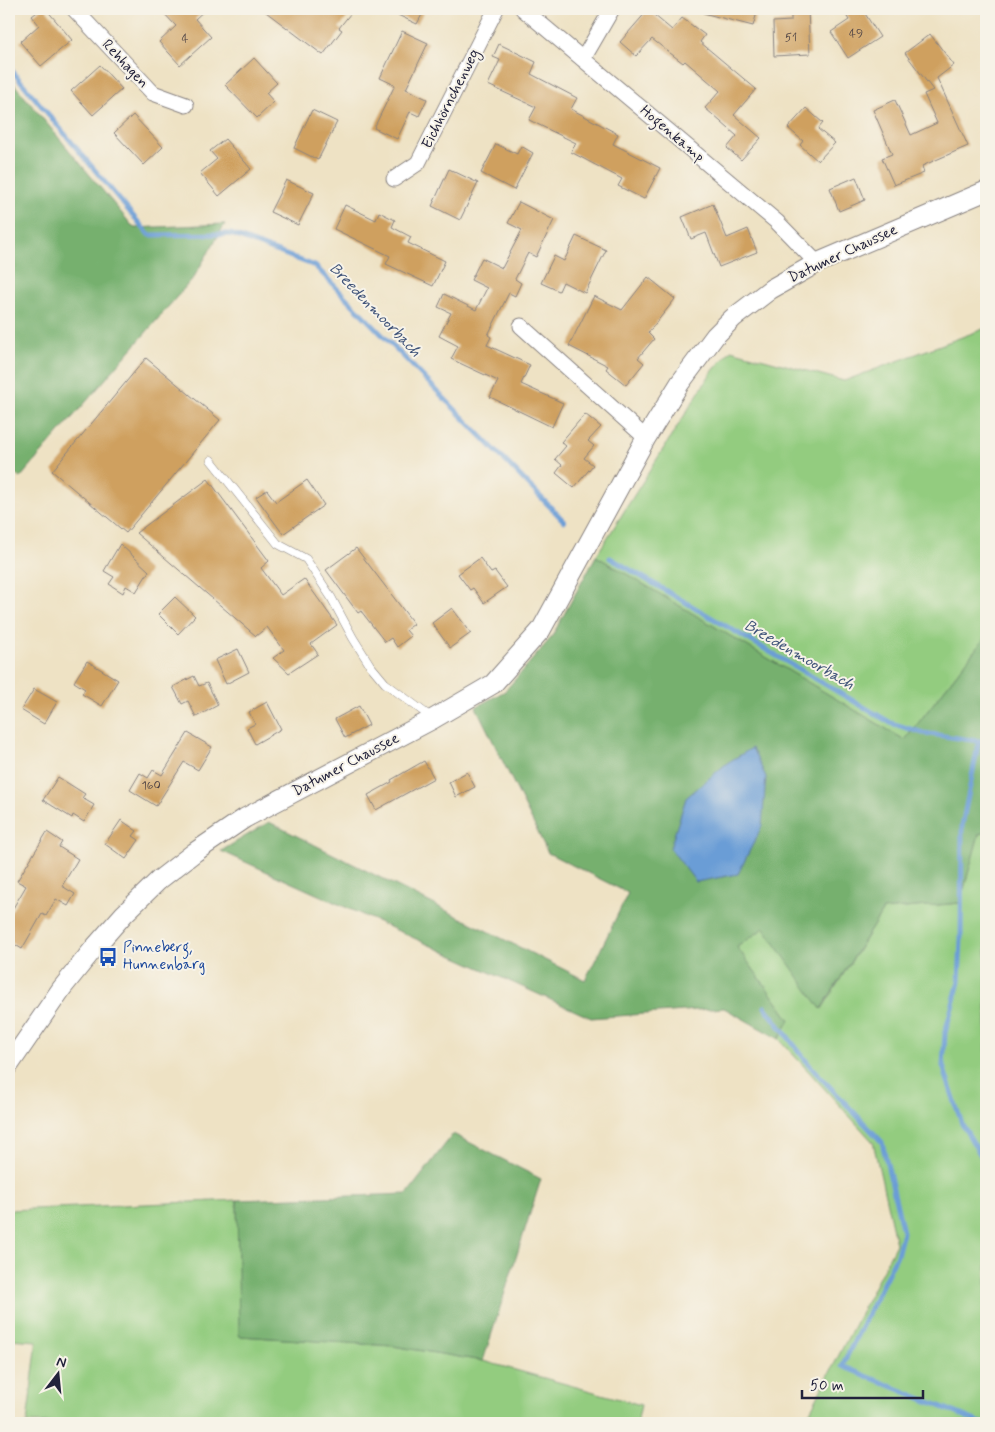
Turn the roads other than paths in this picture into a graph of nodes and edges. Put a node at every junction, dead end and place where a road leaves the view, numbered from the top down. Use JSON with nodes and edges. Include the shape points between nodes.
{"nodes":[{"id":1,"x":74,"y":9,"type":"edge"},
{"id":2,"x":496,"y":9,"type":"edge"},
{"id":3,"x":523,"y":9,"type":"edge"},
{"id":4,"x":612,"y":9,"type":"edge"},
{"id":5,"x":583,"y":59,"type":"junction"},
{"id":6,"x":186,"y":105,"type":"dead end"},
{"id":7,"x":394,"y":179,"type":"dead end"},
{"id":8,"x":986,"y":191,"type":"edge"},
{"id":9,"x":817,"y":263,"type":"junction"},
{"id":10,"x":521,"y":326,"type":"dead end"},
{"id":11,"x":646,"y":438,"type":"junction"},
{"id":12,"x":211,"y":460,"type":"dead end"},
{"id":13,"x":434,"y":719,"type":"junction"},
{"id":14,"x":9,"y":1065,"type":"edge"}],
"edges":[{"from":1,"to":6,"type":"street","name":"Rehhagen","via":[[153,93]]},
{"from":2,"to":7,"type":"street","name":"Eichhörnchenweg","via":[[418,163]]},
{"from":3,"to":5,"type":"street","name":"Hogenkamp"},
{"from":4,"to":5,"type":"street"},
{"from":5,"to":9,"type":"street","name":"Hogenkamp","via":[[777,222]]},
{"from":8,"to":9,"type":"street","name":"Datumer Chaussee"},
{"from":9,"to":11,"type":"street","name":"Datumer Chaussee","via":[[771,289],[715,336],[680,382]]},
{"from":10,"to":11,"type":"street"},
{"from":11,"to":13,"type":"street","name":"Datumer Chaussee","via":[[540,630],[493,684]]},
{"from":12,"to":13,"type":"lane","via":[[278,544],[306,559],[361,651],[385,683]]},
{"from":13,"to":14,"type":"street","name":"Datumer Chaussee","via":[[245,818],[159,880],[89,954]]}]}
